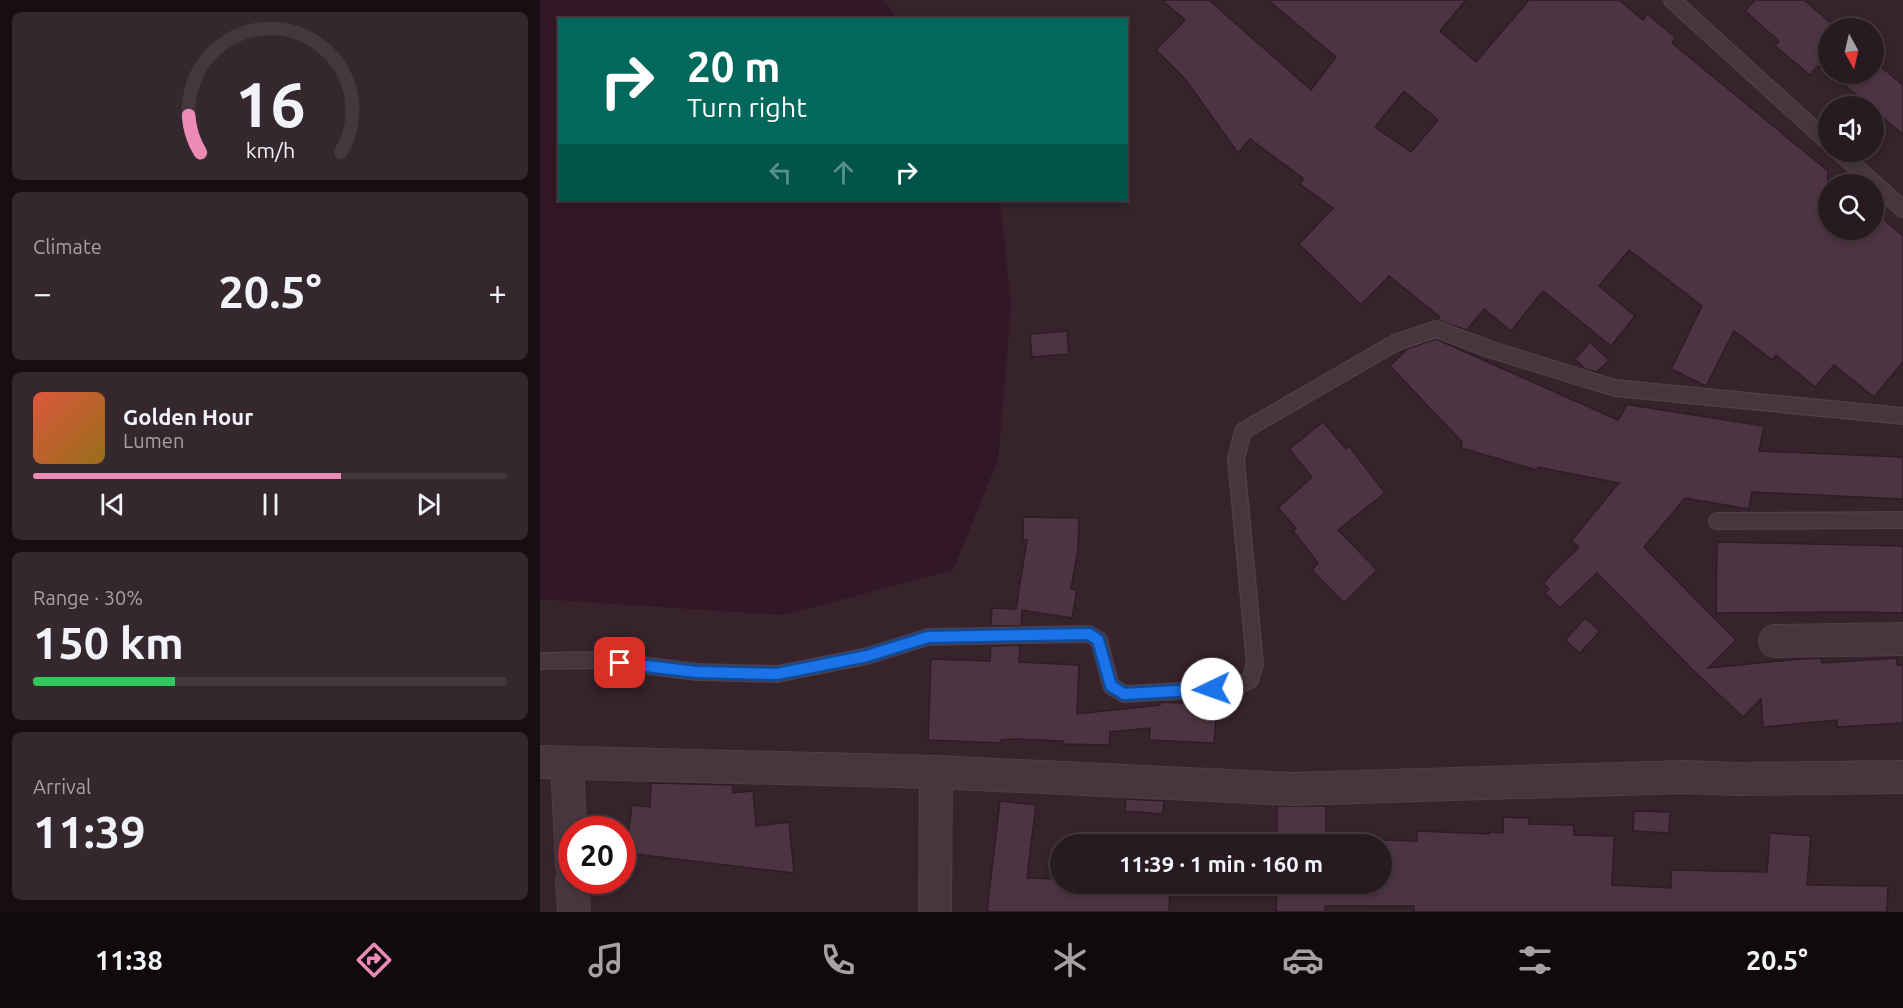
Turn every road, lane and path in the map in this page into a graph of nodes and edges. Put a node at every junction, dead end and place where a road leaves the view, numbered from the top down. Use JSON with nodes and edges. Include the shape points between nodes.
{"nodes":[{"id":1,"x":1672,"y":0,"type":"edge"},
{"id":2,"x":1818,"y":133,"type":"edge"},
{"id":3,"x":1850,"y":162,"type":"edge"},
{"id":4,"x":1903,"y":209,"type":"edge"},
{"id":5,"x":1903,"y":416,"type":"edge"},
{"id":6,"x":1903,"y":520,"type":"edge"},
{"id":7,"x":1718,"y":521,"type":"dead end"},
{"id":8,"x":1903,"y":639,"type":"edge"},
{"id":9,"x":1775,"y":641,"type":"dead end"},
{"id":10,"x":540,"y":661,"type":"edge"},
{"id":11,"x":553,"y":763,"type":"edge"},
{"id":12,"x":936,"y":772,"type":"junction"},
{"id":13,"x":1903,"y":777,"type":"edge"},
{"id":14,"x":563,"y":816,"type":"edge"},
{"id":15,"x":573,"y":894,"type":"edge"},
{"id":16,"x":574,"y":912,"type":"edge"},
{"id":17,"x":935,"y":912,"type":"edge"}],
"edges":[{"from":1,"to":2,"type":"lane"},
{"from":3,"to":4,"type":"lane"},
{"from":5,"to":10,"type":"lane","via":[[1615,388],[1436,329],[1395,343],[1243,431],[1236,459],[1255,664],[1250,680],[1234,688],[1124,694],[1111,686],[1098,640],[1089,634],[928,637],[867,656],[777,674],[697,672],[601,660]]},
{"from":6,"to":7,"type":"lane"},
{"from":8,"to":9,"type":"street"},
{"from":11,"to":12,"type":"street"},
{"from":11,"to":14,"type":"street"},
{"from":12,"to":13,"type":"street","via":[[1292,789],[1683,777]]},
{"from":12,"to":17,"type":"street"},
{"from":15,"to":16,"type":"street"}]}
